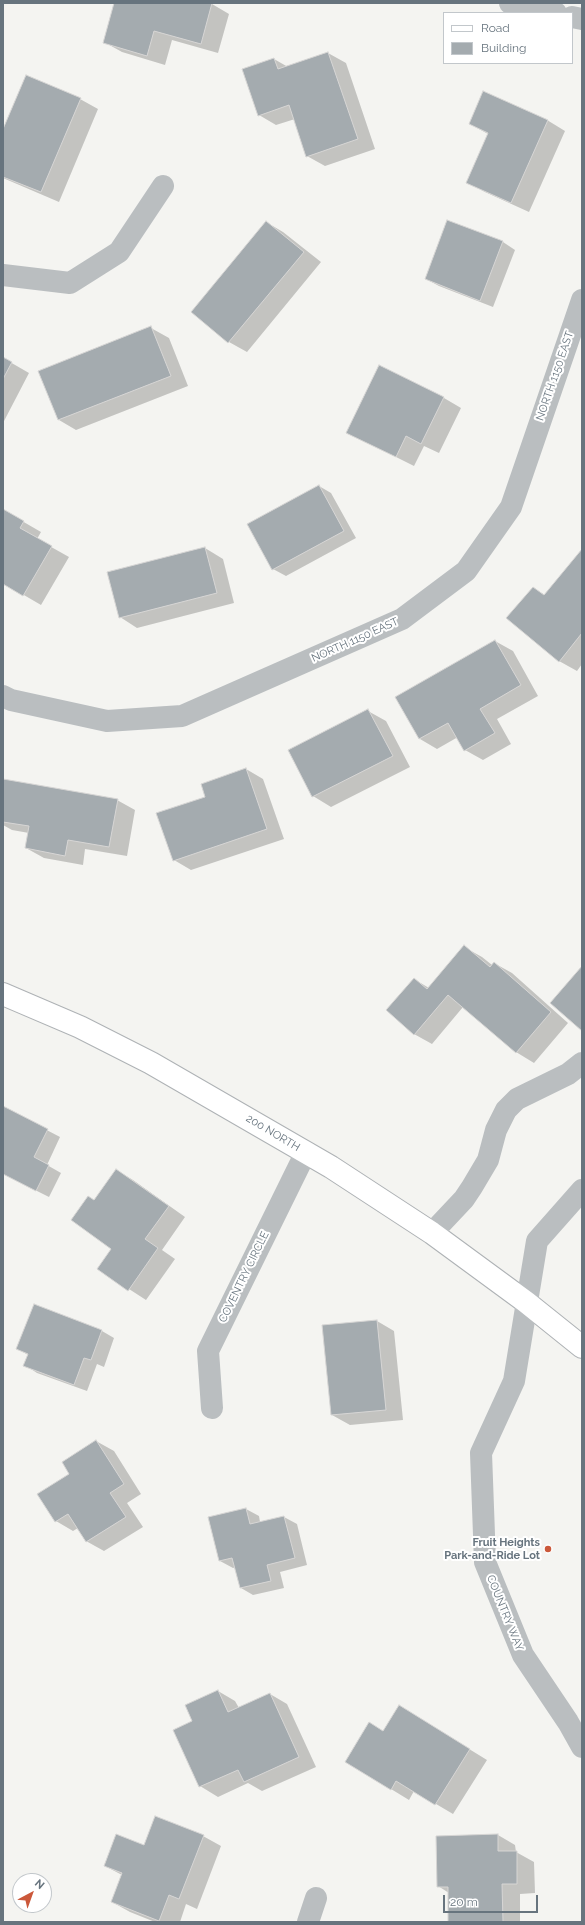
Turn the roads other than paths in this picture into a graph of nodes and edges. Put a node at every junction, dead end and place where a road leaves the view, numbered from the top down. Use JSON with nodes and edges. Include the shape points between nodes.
{"nodes":[{"id":1,"x":510,"y":3,"type":"edge"},
{"id":2,"x":551,"y":12,"type":"edge"},
{"id":3,"x":163,"y":186,"type":"dead end"},
{"id":4,"x":3,"y":275,"type":"edge"},
{"id":5,"x":580,"y":309,"type":"edge"},
{"id":6,"x":3,"y":696,"type":"edge"},
{"id":7,"x":3,"y":994,"type":"edge"},
{"id":8,"x":582,"y":1063,"type":"edge"},
{"id":9,"x":306,"y":1152,"type":"junction"},
{"id":10,"x":582,"y":1190,"type":"edge"},
{"id":11,"x":432,"y":1233,"type":"junction"},
{"id":12,"x":526,"y":1302,"type":"junction"},
{"id":13,"x":582,"y":1347,"type":"edge"},
{"id":14,"x":212,"y":1408,"type":"dead end"},
{"id":15,"x":582,"y":1747,"type":"edge"},
{"id":16,"x":316,"y":1898,"type":"dead end"},
{"id":17,"x":308,"y":1922,"type":"edge"}],
"edges":[{"from":1,"to":2,"type":"street"},
{"from":3,"to":4,"type":"street","via":[[119,252],[70,283]]},
{"from":5,"to":6,"type":"street","name":"NORTH 1150 EAST","via":[[511,507],[466,572],[402,619],[182,716],[107,721],[11,700]]},
{"from":7,"to":9,"type":"main road","name":"200 NORTH","via":[[80,1027],[151,1063]]},
{"from":8,"to":11,"type":"street","via":[[568,1074],[517,1099],[506,1110],[496,1130],[488,1160],[472,1187]]},
{"from":9,"to":11,"type":"main road","name":"200 NORTH"},
{"from":9,"to":14,"type":"street","name":"COVENTRY CIRCLE","via":[[208,1351]]},
{"from":10,"to":12,"type":"street","name":"COUNTRY WAY","via":[[537,1241]]},
{"from":11,"to":12,"type":"main road","name":"200 NORTH"},
{"from":12,"to":13,"type":"main road","name":"200 NORTH"},
{"from":12,"to":15,"type":"street","name":"COUNTRY WAY","via":[[514,1381],[481,1453],[484,1562],[523,1655]]},
{"from":16,"to":17,"type":"street"}]}
